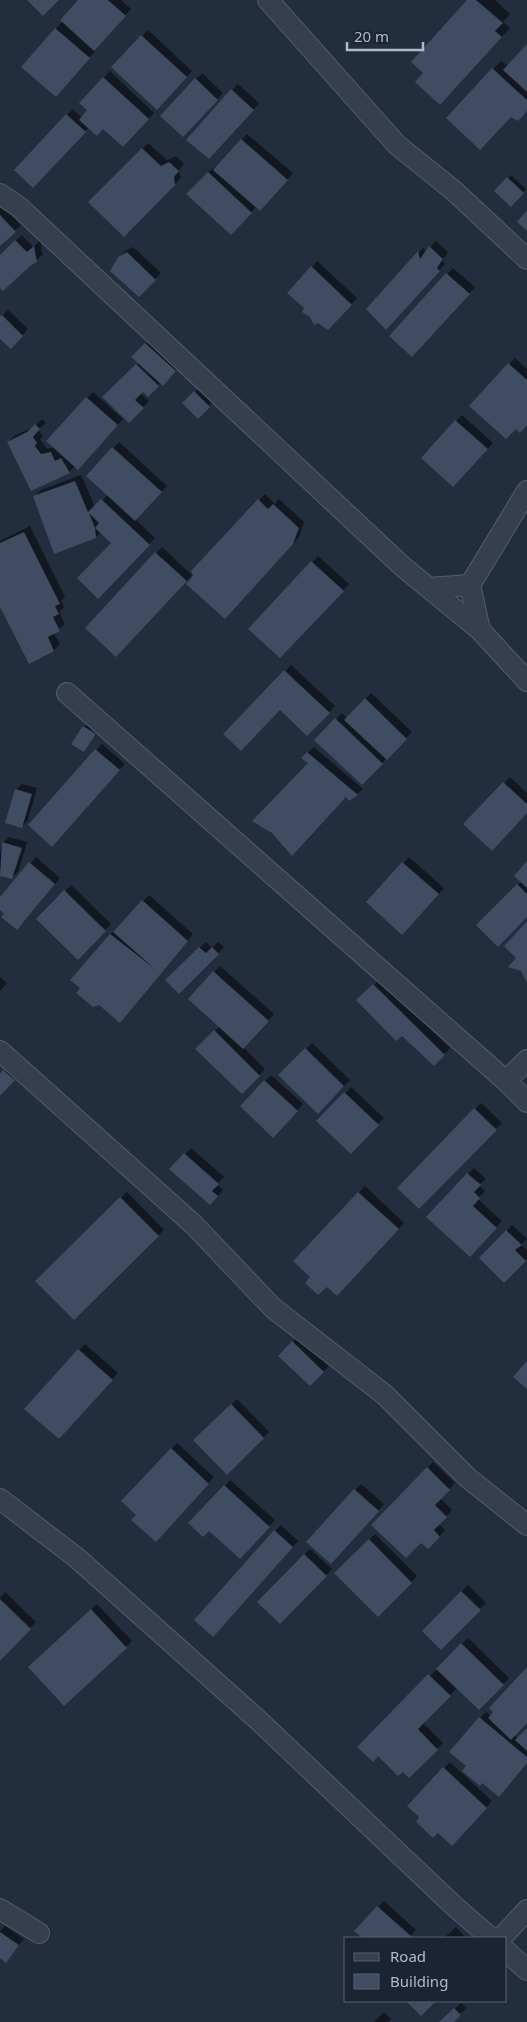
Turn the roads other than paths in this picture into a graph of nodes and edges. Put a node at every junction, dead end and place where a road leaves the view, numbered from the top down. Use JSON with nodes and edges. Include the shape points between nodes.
{"nodes":[{"id":1,"x":268,"y":0,"type":"edge"},
{"id":2,"x":0,"y":194,"type":"edge"},
{"id":3,"x":527,"y":259,"type":"edge"},
{"id":4,"x":527,"y":491,"type":"edge"},
{"id":5,"x":470,"y":585,"type":"junction"},
{"id":6,"x":429,"y":588,"type":"junction"},
{"id":7,"x":480,"y":630,"type":"junction"},
{"id":8,"x":527,"y":681,"type":"edge"},
{"id":9,"x":67,"y":693,"type":"dead end"},
{"id":10,"x":0,"y":1051,"type":"edge"},
{"id":11,"x":527,"y":1060,"type":"edge"},
{"id":12,"x":506,"y":1081,"type":"junction"},
{"id":13,"x":527,"y":1102,"type":"edge"},
{"id":14,"x":0,"y":1499,"type":"edge"},
{"id":15,"x":527,"y":1525,"type":"edge"},
{"id":16,"x":0,"y":1909,"type":"edge"},
{"id":17,"x":527,"y":1910,"type":"edge"},
{"id":18,"x":39,"y":1933,"type":"dead end"},
{"id":19,"x":490,"y":1937,"type":"edge"},
{"id":20,"x":502,"y":1937,"type":"edge"},
{"id":21,"x":507,"y":1952,"type":"edge"},
{"id":22,"x":527,"y":1970,"type":"edge"}],
"edges":[{"from":1,"to":3,"type":"street","via":[[397,145],[453,190]]},
{"from":2,"to":6,"type":"street","via":[[20,207]]},
{"from":4,"to":5,"type":"street"},
{"from":5,"to":6,"type":"street"},
{"from":5,"to":7,"type":"street"},
{"from":6,"to":7,"type":"street"},
{"from":7,"to":8,"type":"street"},
{"from":9,"to":12,"type":"street"},
{"from":10,"to":15,"type":"street","via":[[193,1224],[273,1308],[385,1396],[468,1478]]},
{"from":11,"to":12,"type":"street"},
{"from":12,"to":13,"type":"street"},
{"from":14,"to":19,"type":"street","via":[[92,1570],[258,1719]]},
{"from":16,"to":18,"type":"street"},
{"from":17,"to":20,"type":"street"},
{"from":21,"to":22,"type":"street"}]}
